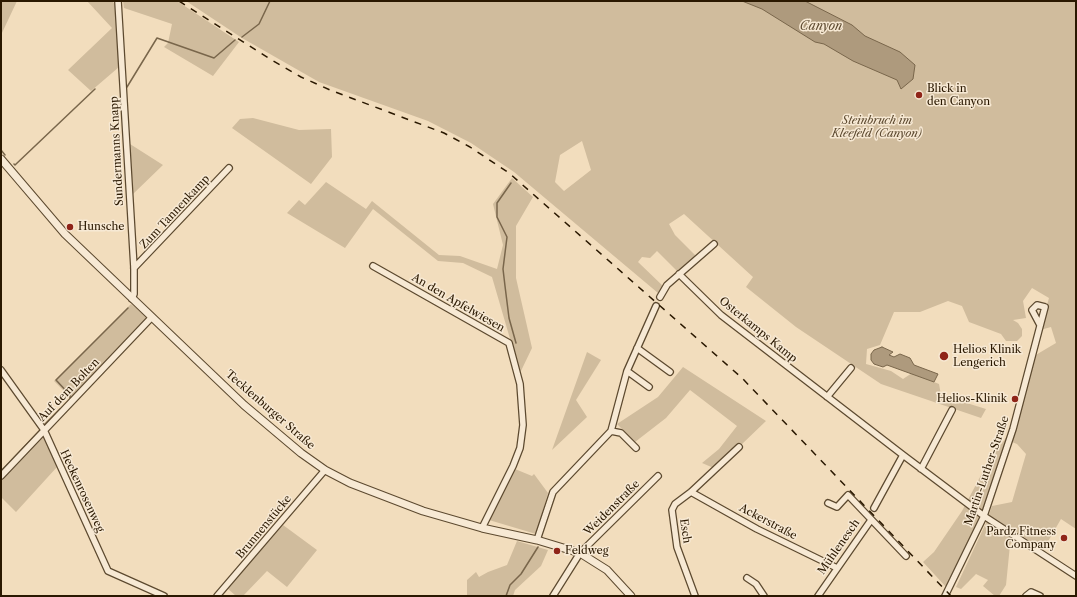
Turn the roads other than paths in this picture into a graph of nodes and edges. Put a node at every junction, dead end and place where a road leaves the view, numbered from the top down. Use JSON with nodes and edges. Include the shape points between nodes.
{"nodes":[{"id":1,"x":118,"y":1,"type":"edge"},
{"id":2,"x":1,"y":159,"type":"edge"},
{"id":3,"x":229,"y":168,"type":"dead end"},
{"id":4,"x":714,"y":244,"type":"dead end"},
{"id":5,"x":373,"y":266,"type":"dead end"},
{"id":6,"x":134,"y":268,"type":"junction"},
{"id":7,"x":679,"y":274,"type":"junction"},
{"id":8,"x":660,"y":297,"type":"dead end"},
{"id":9,"x":132,"y":299,"type":"junction"},
{"id":10,"x":656,"y":306,"type":"dead end"},
{"id":11,"x":151,"y":318,"type":"junction"},
{"id":12,"x":1040,"y":325,"type":"dead end"},
{"id":13,"x":637,"y":348,"type":"junction"},
{"id":14,"x":851,"y":368,"type":"dead end"},
{"id":15,"x":1,"y":370,"type":"edge"},
{"id":16,"x":627,"y":371,"type":"junction"},
{"id":17,"x":670,"y":372,"type":"dead end"},
{"id":18,"x":649,"y":387,"type":"dead end"},
{"id":19,"x":827,"y":397,"type":"junction"},
{"id":20,"x":952,"y":410,"type":"dead end"},
{"id":21,"x":44,"y":430,"type":"junction"},
{"id":22,"x":611,"y":431,"type":"junction"},
{"id":23,"x":739,"y":447,"type":"dead end"},
{"id":24,"x":636,"y":448,"type":"dead end"},
{"id":25,"x":903,"y":455,"type":"junction"},
{"id":26,"x":921,"y":469,"type":"junction"},
{"id":27,"x":325,"y":470,"type":"junction"},
{"id":28,"x":1,"y":476,"type":"edge"},
{"id":29,"x":658,"y":476,"type":"dead end"},
{"id":30,"x":691,"y":492,"type":"junction"},
{"id":31,"x":828,"y":503,"type":"dead end"},
{"id":32,"x":874,"y":508,"type":"dead end"},
{"id":33,"x":984,"y":516,"type":"junction"},
{"id":34,"x":871,"y":520,"type":"junction"},
{"id":35,"x":482,"y":528,"type":"junction"},
{"id":36,"x":537,"y":540,"type":"junction"},
{"id":37,"x":580,"y":554,"type":"junction"},
{"id":38,"x":906,"y":556,"type":"dead end"},
{"id":39,"x":837,"y":568,"type":"junction"},
{"id":40,"x":1076,"y":576,"type":"edge"},
{"id":41,"x":747,"y":578,"type":"dead end"},
{"id":42,"x":164,"y":596,"type":"edge"},
{"id":43,"x":217,"y":596,"type":"edge"},
{"id":44,"x":553,"y":596,"type":"edge"},
{"id":45,"x":631,"y":596,"type":"edge"},
{"id":46,"x":695,"y":596,"type":"edge"},
{"id":47,"x":764,"y":596,"type":"edge"},
{"id":48,"x":818,"y":596,"type":"edge"},
{"id":49,"x":945,"y":596,"type":"edge"},
{"id":50,"x":1026,"y":596,"type":"edge"},
{"id":51,"x":1040,"y":596,"type":"edge"}],
"edges":[{"from":1,"to":6,"type":"street","name":"Sundermanns Knapp"},
{"from":2,"to":9,"type":"street","name":"Tecklenburger Straße","via":[[65,234]]},
{"from":3,"to":6,"type":"street","name":"Zum Tannenkamp"},
{"from":4,"to":7,"type":"street"},
{"from":5,"to":35,"type":"street","name":"An den Apfelwiesen","via":[[509,343],[520,384],[523,425],[520,448]]},
{"from":6,"to":9,"type":"street","name":"Sundermanns Knapp"},
{"from":7,"to":8,"type":"street","via":[[667,284]]},
{"from":7,"to":19,"type":"street","name":"Osterkamps Kamp","via":[[721,315]]},
{"from":9,"to":11,"type":"street","name":"Tecklenburger Straße"},
{"from":10,"to":13,"type":"street"},
{"from":11,"to":21,"type":"street","name":"Auf dem Bolten"},
{"from":11,"to":27,"type":"street","name":"Tecklenburger Straße","via":[[279,436]]},
{"from":12,"to":33,"type":"street","name":"Martin-Luther-Straße","via":[[1013,429]]},
{"from":13,"to":16,"type":"street"},
{"from":13,"to":17,"type":"street"},
{"from":14,"to":19,"type":"street"},
{"from":15,"to":21,"type":"street","name":"Heckenrosenweg"},
{"from":16,"to":18,"type":"street"},
{"from":16,"to":22,"type":"street"},
{"from":19,"to":25,"type":"street","name":"Osterkamps Kamp"},
{"from":20,"to":26,"type":"street"},
{"from":21,"to":28,"type":"street","name":"Auf dem Bolten"},
{"from":21,"to":42,"type":"street","name":"Heckenrosenweg","via":[[108,571]]},
{"from":22,"to":24,"type":"street","via":[[621,433]]},
{"from":22,"to":36,"type":"street","via":[[553,492]]},
{"from":23,"to":30,"type":"street","name":"Esch"},
{"from":25,"to":26,"type":"street","name":"Osterkamps Kamp"},
{"from":25,"to":32,"type":"street"},
{"from":26,"to":33,"type":"street","name":"Osterkamps Kamp"},
{"from":27,"to":35,"type":"street","name":"Tecklenburger Straße","via":[[383,497]]},
{"from":27,"to":43,"type":"street","name":"Brunnenstücke"},
{"from":29,"to":37,"type":"street","name":"Weidenstraße"},
{"from":30,"to":39,"type":"street","name":"Ackerstraße","via":[[757,529]]},
{"from":30,"to":46,"type":"street","name":"Esch","via":[[675,504],[672,510],[677,547]]},
{"from":31,"to":34,"type":"street","name":"Mühlenesch","via":[[837,507],[848,496]]},
{"from":33,"to":40,"type":"street","name":"Osterkamps Kamp"},
{"from":33,"to":49,"type":"street","name":"Martin-Luther-Straße"},
{"from":34,"to":38,"type":"street"},
{"from":34,"to":39,"type":"street","name":"Mühlenesch"},
{"from":35,"to":36,"type":"street","name":"Tecklenburger Straße"},
{"from":36,"to":37,"type":"street","name":"Tecklenburger Straße"},
{"from":37,"to":44,"type":"street","name":"Weidenstraße"},
{"from":37,"to":45,"type":"street","name":"Tecklenburger Straße","via":[[607,570]]},
{"from":39,"to":48,"type":"street","name":"Mühlenesch"},
{"from":41,"to":47,"type":"street","via":[[756,584]]},
{"from":50,"to":51,"type":"street","via":[[1031,592]]}]}
